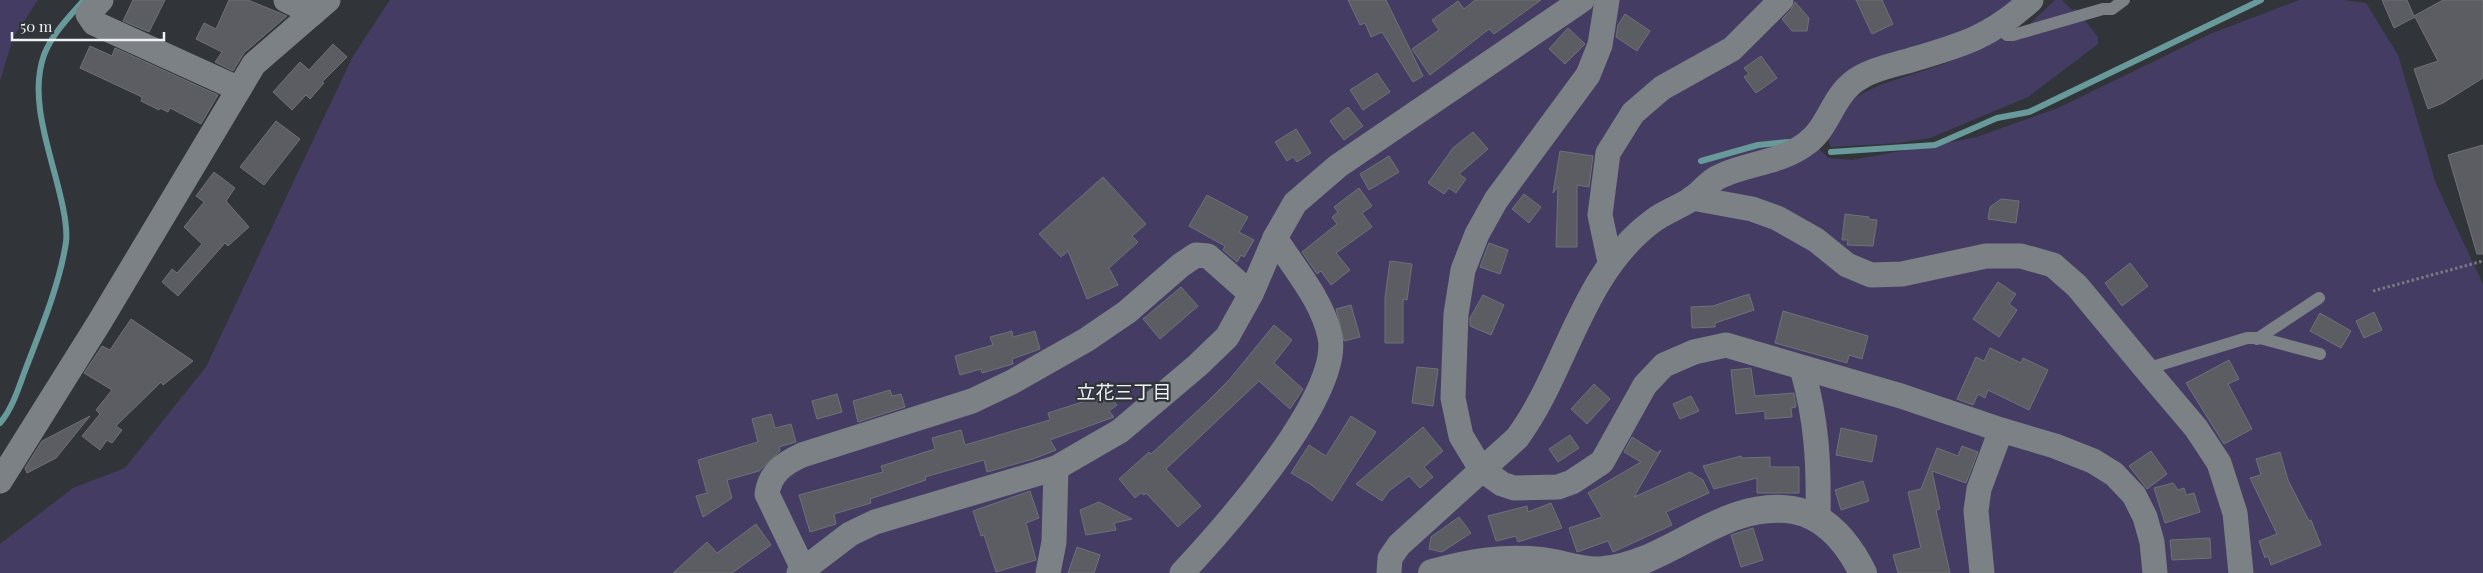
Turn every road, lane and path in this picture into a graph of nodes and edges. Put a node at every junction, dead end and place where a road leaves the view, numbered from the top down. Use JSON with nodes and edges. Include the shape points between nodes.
{"nodes":[{"id":1,"x":101,"y":0,"type":"edge"},
{"id":2,"x":286,"y":0,"type":"edge"},
{"id":3,"x":1582,"y":0,"type":"edge"},
{"id":4,"x":1607,"y":0,"type":"edge"},
{"id":5,"x":1782,"y":0,"type":"edge"},
{"id":6,"x":2031,"y":0,"type":"edge"},
{"id":7,"x":2124,"y":0,"type":"edge"},
{"id":8,"x":320,"y":6,"type":"edge"},
{"id":9,"x":1998,"y":27,"type":"junction"},
{"id":10,"x":239,"y":89,"type":"junction"},
{"id":11,"x":1692,"y":198,"type":"junction"},
{"id":12,"x":1275,"y":238,"type":"junction"},
{"id":13,"x":2483,"y":261,"type":"edge"},
{"id":14,"x":1610,"y":262,"type":"junction"},
{"id":15,"x":2373,"y":291,"type":"dead end"},
{"id":16,"x":1251,"y":294,"type":"junction"},
{"id":17,"x":2319,"y":298,"type":"dead end"},
{"id":18,"x":2257,"y":339,"type":"junction"},
{"id":19,"x":2320,"y":354,"type":"dead end"},
{"id":20,"x":1802,"y":368,"type":"junction"},
{"id":21,"x":2146,"y":369,"type":"junction"},
{"id":22,"x":2001,"y":430,"type":"junction"},
{"id":23,"x":1056,"y":468,"type":"junction"},
{"id":24,"x":1481,"y":469,"type":"junction"},
{"id":25,"x":0,"y":481,"type":"edge"},
{"id":26,"x":1818,"y":518,"type":"junction"},
{"id":27,"x":802,"y":572,"type":"edge"},
{"id":28,"x":1048,"y":573,"type":"edge"},
{"id":29,"x":1182,"y":573,"type":"edge"},
{"id":30,"x":1389,"y":573,"type":"edge"},
{"id":31,"x":1432,"y":573,"type":"edge"},
{"id":32,"x":1863,"y":573,"type":"edge"},
{"id":33,"x":1982,"y":573,"type":"edge"},
{"id":34,"x":2155,"y":573,"type":"edge"},
{"id":35,"x":2241,"y":573,"type":"edge"}],
"edges":[{"from":1,"to":10,"type":"street","via":[[88,14],[94,23]]},
{"from":2,"to":8,"type":"street"},
{"from":3,"to":12,"type":"street","via":[[1325,175],[1295,203]]},
{"from":4,"to":24,"type":"street","via":[[1600,44],[1588,75],[1496,200],[1477,234],[1463,270],[1456,314],[1453,398],[1461,436]]},
{"from":5,"to":14,"type":"street","via":[[1732,49],[1662,88],[1633,113],[1608,152],[1600,215]]},
{"from":6,"to":9,"type":"street"},
{"from":7,"to":9,"type":"lane","via":[[2112,9],[2013,35],[2007,35]]},
{"from":8,"to":10,"type":"street","via":[[254,64]]},
{"from":9,"to":11,"type":"street","via":[[1970,42],[1861,77],[1844,89],[1808,143],[1784,156],[1721,175]]},
{"from":10,"to":25,"type":"street"},
{"from":11,"to":14,"type":"street","via":[[1652,221]]},
{"from":11,"to":21,"type":"street","via":[[1752,209],[1777,218],[1816,240],[1847,265],[1871,275],[1902,274],[1986,256],[2021,256],[2053,265],[2077,286]]},
{"from":12,"to":16,"type":"street"},
{"from":12,"to":29,"type":"street","via":[[1323,316],[1330,347],[1326,376],[1271,467]]},
{"from":13,"to":15,"type":"path"},
{"from":14,"to":24,"type":"street","via":[[1572,329],[1532,418],[1517,438]]},
{"from":16,"to":23,"type":"street","via":[[1227,337],[1198,365],[1120,431]]},
{"from":16,"to":27,"type":"street","via":[[1208,256],[1196,255],[1127,312],[1086,340],[1012,382],[972,400],[783,464],[769,480],[767,494]]},
{"from":17,"to":18,"type":"lane"},
{"from":18,"to":19,"type":"lane"},
{"from":18,"to":21,"type":"lane","via":[[2247,338]]},
{"from":20,"to":22,"type":"street","via":[[1901,396]]},
{"from":20,"to":24,"type":"street","via":[[1726,345],[1694,352],[1664,365],[1654,375],[1639,395],[1602,462],[1572,482],[1558,487],[1514,488],[1502,484]]},
{"from":20,"to":26,"type":"street","via":[[1813,405],[1817,438]]},
{"from":21,"to":35,"type":"street","via":[[2196,428],[2219,463],[2235,514]]},
{"from":22,"to":33,"type":"street","via":[[1979,489],[1976,511]]},
{"from":22,"to":34,"type":"street","via":[[2055,446],[2093,461],[2114,474],[2134,495],[2145,517]]},
{"from":23,"to":27,"type":"street","via":[[875,522],[850,534]]},
{"from":23,"to":28,"type":"street","via":[[1054,542]]},
{"from":24,"to":30,"type":"street","via":[[1399,545],[1390,558]]},
{"from":26,"to":31,"type":"street","via":[[1782,508],[1740,514],[1653,555],[1603,571],[1502,558]]},
{"from":26,"to":32,"type":"street","via":[[1836,532]]}]}
